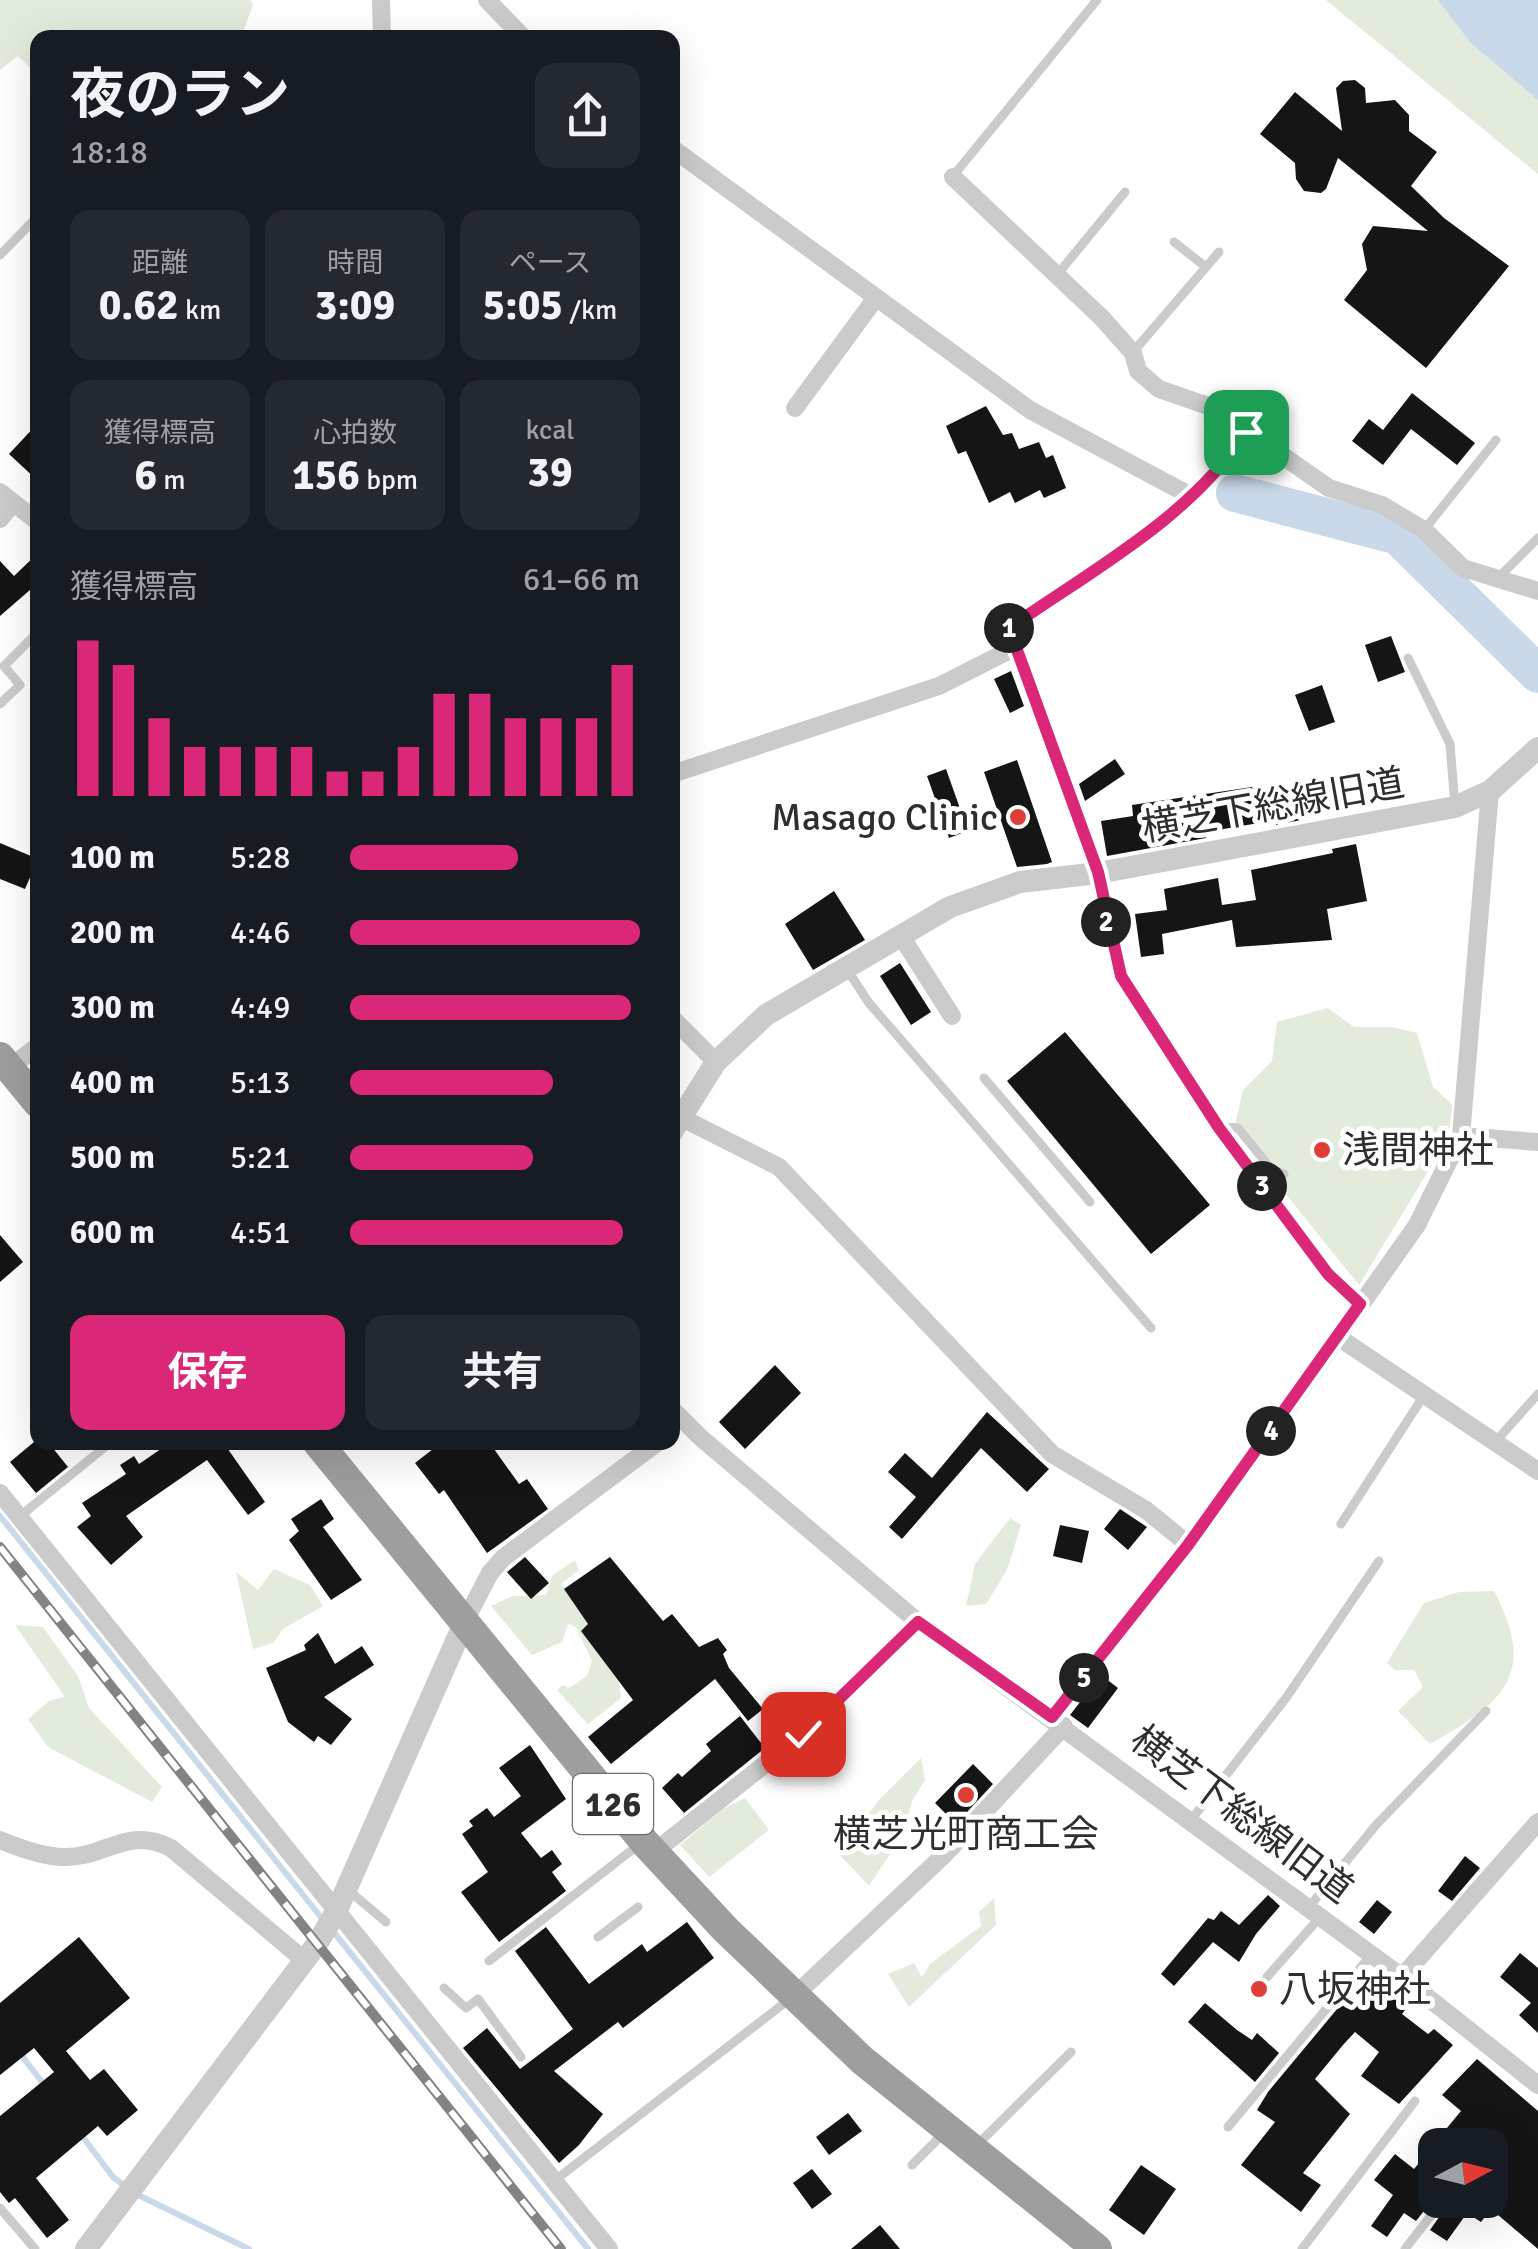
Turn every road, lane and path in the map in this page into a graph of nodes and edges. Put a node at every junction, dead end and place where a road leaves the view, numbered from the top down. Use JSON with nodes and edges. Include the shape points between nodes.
{"nodes":[{"id":1,"x":381,"y":0,"type":"edge"},
{"id":2,"x":487,"y":0,"type":"edge"},
{"id":3,"x":1097,"y":0,"type":"edge"},
{"id":4,"x":382,"y":30,"type":"edge"},
{"id":5,"x":516,"y":30,"type":"edge"},
{"id":6,"x":680,"y":154,"type":"edge"},
{"id":7,"x":953,"y":177,"type":"joint"},
{"id":8,"x":1124,"y":192,"type":"dead end"},
{"id":9,"x":30,"y":224,"type":"edge"},
{"id":10,"x":1174,"y":242,"type":"dead end"},
{"id":11,"x":1220,"y":252,"type":"dead end"},
{"id":12,"x":0,"y":255,"type":"edge"},
{"id":13,"x":1206,"y":267,"type":"junction"},
{"id":14,"x":1057,"y":276,"type":"junction"},
{"id":15,"x":875,"y":299,"type":"junction"},
{"id":16,"x":1133,"y":353,"type":"junction"},
{"id":17,"x":795,"y":408,"type":"dead end"},
{"id":18,"x":1246,"y":432,"type":"junction"},
{"id":19,"x":1496,"y":440,"type":"dead end"},
{"id":20,"x":1190,"y":496,"type":"junction"},
{"id":21,"x":7,"y":498,"type":"edge"},
{"id":22,"x":30,"y":516,"type":"edge"},
{"id":23,"x":0,"y":519,"type":"edge"},
{"id":24,"x":1424,"y":530,"type":"junction"},
{"id":25,"x":1538,"y":538,"type":"edge"},
{"id":26,"x":1496,"y":579,"type":"junction"},
{"id":27,"x":1538,"y":591,"type":"edge"},
{"id":28,"x":30,"y":640,"type":"edge"},
{"id":29,"x":1016,"y":647,"type":"junction"},
{"id":30,"x":1408,"y":658,"type":"dead end"},
{"id":31,"x":0,"y":704,"type":"edge"},
{"id":32,"x":1538,"y":748,"type":"edge"},
{"id":33,"x":680,"y":771,"type":"edge"},
{"id":34,"x":1490,"y":792,"type":"junction"},
{"id":35,"x":1455,"y":807,"type":"junction"},
{"id":36,"x":1098,"y":872,"type":"junction"},
{"id":37,"x":901,"y":936,"type":"junction"},
{"id":38,"x":846,"y":968,"type":"junction"},
{"id":39,"x":952,"y":1016,"type":"dead end"},
{"id":40,"x":680,"y":1026,"type":"edge"},
{"id":41,"x":30,"y":1051,"type":"edge"},
{"id":42,"x":716,"y":1062,"type":"junction"},
{"id":43,"x":3,"y":1067,"type":"edge"},
{"id":44,"x":984,"y":1078,"type":"dead end"},
{"id":45,"x":966,"y":1094,"type":"dead end"},
{"id":46,"x":30,"y":1095,"type":"edge"},
{"id":47,"x":956,"y":1103,"type":"junction"},
{"id":48,"x":680,"y":1120,"type":"edge"},
{"id":49,"x":680,"y":1126,"type":"edge"},
{"id":50,"x":1219,"y":1128,"type":"junction"},
{"id":51,"x":1460,"y":1136,"type":"junction"},
{"id":52,"x":1538,"y":1142,"type":"edge"},
{"id":53,"x":1284,"y":1174,"type":"dead end"},
{"id":54,"x":1090,"y":1202,"type":"dead end"},
{"id":55,"x":1360,"y":1304,"type":"junction"},
{"id":56,"x":1151,"y":1328,"type":"dead end"},
{"id":57,"x":1338,"y":1337,"type":"junction"},
{"id":58,"x":1424,"y":1394,"type":"junction"},
{"id":59,"x":1538,"y":1394,"type":"edge"},
{"id":60,"x":680,"y":1424,"type":"edge"},
{"id":61,"x":1495,"y":1442,"type":"junction"},
{"id":62,"x":101,"y":1450,"type":"edge"},
{"id":63,"x":324,"y":1450,"type":"edge"},
{"id":64,"x":647,"y":1450,"type":"edge"},
{"id":65,"x":1538,"y":1471,"type":"edge"},
{"id":66,"x":0,"y":1493,"type":"edge"},
{"id":67,"x":19,"y":1517,"type":"junction"},
{"id":68,"x":1341,"y":1524,"type":"dead end"},
{"id":69,"x":1188,"y":1545,"type":"junction"},
{"id":70,"x":1379,"y":1560,"type":"dead end"},
{"id":71,"x":464,"y":1621,"type":"junction"},
{"id":72,"x":918,"y":1622,"type":"junction"},
{"id":73,"x":1486,"y":1711,"type":"dead end"},
{"id":74,"x":1058,"y":1721,"type":"junction"},
{"id":75,"x":1191,"y":1820,"type":"junction"},
{"id":76,"x":1538,"y":1822,"type":"edge"},
{"id":77,"x":0,"y":1840,"type":"edge"},
{"id":78,"x":648,"y":1847,"type":"junction"},
{"id":79,"x":339,"y":1904,"type":"junction"},
{"id":80,"x":638,"y":1906,"type":"dead end"},
{"id":81,"x":1315,"y":1911,"type":"junction"},
{"id":82,"x":386,"y":1922,"type":"dead end"},
{"id":83,"x":598,"y":1937,"type":"dead end"},
{"id":84,"x":1372,"y":1954,"type":"junction"},
{"id":85,"x":304,"y":1960,"type":"junction"},
{"id":86,"x":489,"y":1961,"type":"dead end"},
{"id":87,"x":1402,"y":1976,"type":"junction"},
{"id":88,"x":1266,"y":1977,"type":"dead end"},
{"id":89,"x":444,"y":1988,"type":"dead end"},
{"id":90,"x":794,"y":1997,"type":"junction"},
{"id":91,"x":1070,"y":2052,"type":"dead end"},
{"id":92,"x":521,"y":2057,"type":"dead end"},
{"id":93,"x":1538,"y":2085,"type":"edge"},
{"id":94,"x":1415,"y":2101,"type":"dead end"},
{"id":95,"x":1228,"y":2127,"type":"dead end"},
{"id":96,"x":948,"y":2128,"type":"junction"},
{"id":97,"x":973,"y":2148,"type":"junction"},
{"id":98,"x":912,"y":2165,"type":"dead end"},
{"id":99,"x":554,"y":2181,"type":"junction"},
{"id":100,"x":0,"y":2208,"type":"edge"},
{"id":101,"x":1429,"y":2218,"type":"edge"},
{"id":102,"x":36,"y":2249,"type":"edge"},
{"id":103,"x":86,"y":2249,"type":"edge"},
{"id":104,"x":609,"y":2249,"type":"edge"},
{"id":105,"x":1098,"y":2249,"type":"edge"},
{"id":106,"x":1302,"y":2249,"type":"edge"},
{"id":107,"x":1405,"y":2249,"type":"edge"}],
"edges":[{"from":1,"to":4,"type":"street"},
{"from":2,"to":5,"type":"street"},
{"from":3,"to":7,"type":"lane"},
{"from":6,"to":15,"type":"street"},
{"from":7,"to":14,"type":"street"},
{"from":8,"to":14,"type":"lane"},
{"from":9,"to":12,"type":"lane"},
{"from":10,"to":13,"type":"lane"},
{"from":11,"to":13,"type":"lane"},
{"from":13,"to":16,"type":"lane"},
{"from":14,"to":16,"type":"street"},
{"from":15,"to":17,"type":"street"},
{"from":15,"to":20,"type":"street","via":[[1030,410]]},
{"from":16,"to":18,"type":"street","via":[[1138,371],[1160,389],[1214,408]]},
{"from":18,"to":20,"type":"street"},
{"from":18,"to":24,"type":"street","via":[[1329,488],[1382,505]]},
{"from":19,"to":24,"type":"lane"},
{"from":20,"to":29,"type":"street","via":[[1009,628]]},
{"from":21,"to":22,"type":"street"},
{"from":21,"to":23,"type":"street"},
{"from":24,"to":26,"type":"street","via":[[1463,568]]},
{"from":25,"to":26,"type":"lane"},
{"from":26,"to":27,"type":"street"},
{"from":28,"to":31,"type":"lane","via":[[4,666],[20,685]]},
{"from":29,"to":33,"type":"street","via":[[940,686]]},
{"from":29,"to":36,"type":"street"},
{"from":30,"to":35,"type":"lane","via":[[1450,744]]},
{"from":32,"to":34,"type":"street","name":"横芝下総線旧道"},
{"from":34,"to":35,"type":"street","name":"横芝下総線旧道"},
{"from":34,"to":51,"type":"street"},
{"from":35,"to":36,"type":"street","name":"横芝下総線旧道"},
{"from":36,"to":37,"type":"street","name":"横芝下総線旧道","via":[[1020,882],[950,907]]},
{"from":36,"to":50,"type":"street","via":[[1121,976]]},
{"from":37,"to":38,"type":"street","name":"横芝下総線旧道"},
{"from":37,"to":39,"type":"street"},
{"from":38,"to":42,"type":"street","name":"横芝下総線旧道","via":[[766,1015]]},
{"from":38,"to":47,"type":"lane"},
{"from":40,"to":42,"type":"street"},
{"from":41,"to":43,"type":"street"},
{"from":42,"to":48,"type":"street","name":"横芝下総線旧道"},
{"from":43,"to":46,"type":"highway"},
{"from":44,"to":54,"type":"lane"},
{"from":45,"to":47,"type":"lane"},
{"from":47,"to":56,"type":"lane"},
{"from":49,"to":69,"type":"street","via":[[779,1167],[1052,1454],[1146,1510]]},
{"from":50,"to":53,"type":"lane","via":[[1238,1128],[1271,1169]]},
{"from":50,"to":55,"type":"street","via":[[1328,1274]]},
{"from":51,"to":52,"type":"street"},
{"from":51,"to":55,"type":"street","via":[[1417,1225]]},
{"from":55,"to":57,"type":"street"},
{"from":57,"to":58,"type":"street"},
{"from":57,"to":69,"type":"street"},
{"from":58,"to":61,"type":"street"},
{"from":58,"to":68,"type":"lane"},
{"from":59,"to":61,"type":"lane"},
{"from":60,"to":72,"type":"street","name":"横芝下総線旧道"},
{"from":61,"to":65,"type":"street"},
{"from":62,"to":67,"type":"lane"},
{"from":63,"to":71,"type":"highway","number":"126"},
{"from":64,"to":71,"type":"street","via":[[504,1558]]},
{"from":66,"to":67,"type":"street"},
{"from":67,"to":79,"type":"street"},
{"from":69,"to":74,"type":"street"},
{"from":70,"to":75,"type":"lane","via":[[1286,1698]]},
{"from":71,"to":78,"type":"highway","number":"126"},
{"from":71,"to":79,"type":"street"},
{"from":72,"to":74,"type":"street","name":"横芝下総線旧道"},
{"from":72,"to":78,"type":"street","via":[[803,1734]]},
{"from":73,"to":81,"type":"lane","via":[[1376,1825]]},
{"from":74,"to":75,"type":"street","name":"横芝下総線旧道"},
{"from":74,"to":90,"type":"street","via":[[943,1856]]},
{"from":75,"to":81,"type":"street","name":"横芝下総線旧道"},
{"from":76,"to":87,"type":"street"},
{"from":77,"to":85,"type":"street","via":[[64,1857],[127,1839],[154,1839]]},
{"from":78,"to":86,"type":"lane"},
{"from":78,"to":90,"type":"highway","number":"126"},
{"from":79,"to":82,"type":"lane"},
{"from":79,"to":85,"type":"street"},
{"from":79,"to":99,"type":"street"},
{"from":80,"to":83,"type":"lane"},
{"from":81,"to":84,"type":"street","name":"横芝下総線旧道"},
{"from":81,"to":88,"type":"lane"},
{"from":84,"to":87,"type":"street","name":"横芝下総線旧道"},
{"from":84,"to":95,"type":"lane"},
{"from":85,"to":103,"type":"street"},
{"from":87,"to":93,"type":"street","name":"横芝下総線旧道"},
{"from":89,"to":92,"type":"lane","via":[[466,2008],[478,1998]]},
{"from":90,"to":96,"type":"highway","number":"126"},
{"from":90,"to":99,"type":"lane"},
{"from":91,"to":97,"type":"lane"},
{"from":94,"to":106,"type":"lane"},
{"from":96,"to":97,"type":"highway","number":"126"},
{"from":96,"to":98,"type":"lane"},
{"from":97,"to":105,"type":"highway","number":"126"},
{"from":99,"to":104,"type":"street"},
{"from":100,"to":102,"type":"lane"},
{"from":101,"to":107,"type":"lane"}]}
